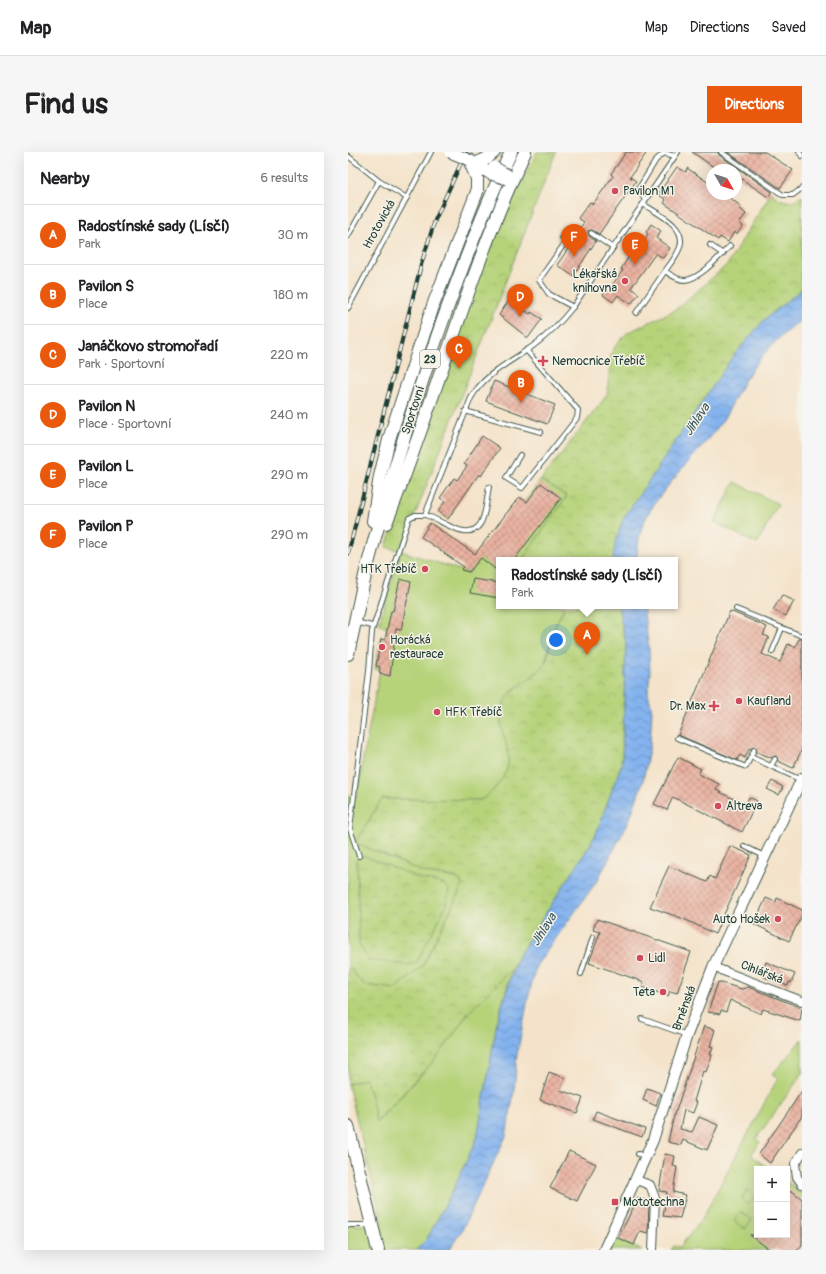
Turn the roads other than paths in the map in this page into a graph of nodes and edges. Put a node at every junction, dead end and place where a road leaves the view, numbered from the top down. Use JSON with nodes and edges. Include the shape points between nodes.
{"nodes":[{"id":1,"x":431,"y":152,"type":"edge"},
{"id":2,"x":450,"y":152,"type":"edge"},
{"id":3,"x":494,"y":152,"type":"edge"},
{"id":4,"x":511,"y":152,"type":"edge"},
{"id":5,"x":525,"y":152,"type":"edge"},
{"id":6,"x":721,"y":152,"type":"edge"},
{"id":7,"x":799,"y":152,"type":"edge"},
{"id":8,"x":677,"y":154,"type":"edge"},
{"id":9,"x":348,"y":156,"type":"edge"},
{"id":10,"x":802,"y":156,"type":"edge"},
{"id":11,"x":474,"y":161,"type":"junction"},
{"id":12,"x":509,"y":178,"type":"junction"},
{"id":13,"x":379,"y":181,"type":"junction"},
{"id":14,"x":802,"y":188,"type":"edge"},
{"id":15,"x":407,"y":198,"type":"junction"},
{"id":16,"x":644,"y":202,"type":"junction"},
{"id":17,"x":591,"y":233,"type":"dead end"},
{"id":18,"x":348,"y":236,"type":"edge"},
{"id":19,"x":562,"y":237,"type":"dead end"},
{"id":20,"x":567,"y":240,"type":"junction"},
{"id":21,"x":572,"y":243,"type":"dead end"},
{"id":22,"x":710,"y":245,"type":"dead end"},
{"id":23,"x":730,"y":246,"type":"dead end"},
{"id":24,"x":613,"y":248,"type":"junction"},
{"id":25,"x":723,"y":254,"type":"junction"},
{"id":26,"x":665,"y":271,"type":"junction"},
{"id":27,"x":573,"y":307,"type":"junction"},
{"id":28,"x":348,"y":308,"type":"edge"},
{"id":29,"x":636,"y":313,"type":"dead end"},
{"id":30,"x":526,"y":350,"type":"junction"},
{"id":31,"x":465,"y":411,"type":"junction"},
{"id":32,"x":541,"y":432,"type":"dead end"},
{"id":33,"x":520,"y":455,"type":"dead end"},
{"id":34,"x":489,"y":486,"type":"dead end"},
{"id":35,"x":425,"y":515,"type":"junction"},
{"id":36,"x":366,"y":572,"type":"junction"},
{"id":37,"x":736,"y":608,"type":"dead end"},
{"id":38,"x":355,"y":622,"type":"junction"},
{"id":39,"x":372,"y":626,"type":"junction"},
{"id":40,"x":782,"y":628,"type":"junction"},
{"id":41,"x":802,"y":636,"type":"edge"},
{"id":42,"x":772,"y":652,"type":"dead end"},
{"id":43,"x":348,"y":654,"type":"edge"},
{"id":44,"x":677,"y":738,"type":"dead end"},
{"id":45,"x":754,"y":750,"type":"dead end"},
{"id":46,"x":751,"y":757,"type":"junction"},
{"id":47,"x":775,"y":759,"type":"dead end"},
{"id":48,"x":771,"y":766,"type":"junction"},
{"id":49,"x":802,"y":779,"type":"edge"},
{"id":50,"x":744,"y":846,"type":"dead end"},
{"id":51,"x":359,"y":856,"type":"dead end"},
{"id":52,"x":765,"y":856,"type":"junction"},
{"id":53,"x":593,"y":937,"type":"dead end"},
{"id":54,"x":713,"y":967,"type":"junction"},
{"id":55,"x":582,"y":974,"type":"dead end"},
{"id":56,"x":802,"y":1001,"type":"edge"},
{"id":57,"x":642,"y":1019,"type":"dead end"},
{"id":58,"x":687,"y":1035,"type":"junction"},
{"id":59,"x":348,"y":1126,"type":"edge"},
{"id":60,"x":802,"y":1153,"type":"edge"},
{"id":61,"x":636,"y":1180,"type":"junction"},
{"id":62,"x":800,"y":1180,"type":"edge"},
{"id":63,"x":372,"y":1224,"type":"junction"},
{"id":64,"x":348,"y":1225,"type":"edge"},
{"id":65,"x":377,"y":1246,"type":"edge"},
{"id":66,"x":604,"y":1250,"type":"edge"},
{"id":67,"x":653,"y":1250,"type":"edge"}],
"edges":[{"from":1,"to":15,"type":"lane","name":"Hrotovická"},
{"from":2,"to":11,"type":"main road","bridge":true},
{"from":3,"to":11,"type":"main road","via":[[486,159]]},
{"from":4,"to":36,"type":"main road","name":"Sportovní","number":"23","via":[[486,207],[447,308],[392,477]]},
{"from":5,"to":12,"type":"main road"},
{"from":6,"to":14,"type":"lane","via":[[783,195],[792,195]]},
{"from":7,"to":10,"type":"lane"},
{"from":8,"to":16,"type":"lane"},
{"from":8,"to":16,"type":"lane","via":[[664,153],[656,160],[639,188]]},
{"from":9,"to":13,"type":"lane"},
{"from":11,"to":12,"type":"main road","bridge":true},
{"from":11,"to":36,"type":"main road","via":[[477,192],[434,303],[390,436],[380,476]]},
{"from":12,"to":36,"type":"main road","via":[[404,480]]},
{"from":13,"to":15,"type":"lane"},
{"from":13,"to":18,"type":"lane"},
{"from":15,"to":28,"type":"lane","name":"Hrotovická"},
{"from":16,"to":24,"type":"lane"},
{"from":16,"to":26,"type":"lane","via":[[670,222],[682,239],[679,249]]},
{"from":17,"to":24,"type":"lane"},
{"from":19,"to":20,"type":"lane"},
{"from":20,"to":21,"type":"lane"},
{"from":20,"to":27,"type":"lane","via":[[539,280],[549,294]]},
{"from":22,"to":25,"type":"lane"},
{"from":23,"to":25,"type":"lane"},
{"from":24,"to":27,"type":"lane"},
{"from":25,"to":26,"type":"lane","via":[[695,277],[685,280]]},
{"from":26,"to":29,"type":"lane"},
{"from":27,"to":30,"type":"lane","via":[[551,332]]},
{"from":30,"to":31,"type":"lane","via":[[480,384]]},
{"from":30,"to":33,"type":"lane","via":[[578,410],[577,418],[522,488],[506,478]]},
{"from":31,"to":32,"type":"lane"},
{"from":31,"to":35,"type":"lane"},
{"from":34,"to":35,"type":"lane","via":[[484,515],[480,526],[475,530],[469,532],[456,529]]},
{"from":35,"to":39,"type":"lane","via":[[409,518]]},
{"from":36,"to":38,"type":"main road","name":"Sportovní","number":"23"},
{"from":37,"to":40,"type":"lane"},
{"from":38,"to":39,"type":"lane"},
{"from":38,"to":43,"type":"main road","name":"Sportovní","number":"23"},
{"from":39,"to":51,"type":"lane","via":[[350,829]]},
{"from":40,"to":41,"type":"lane"},
{"from":40,"to":42,"type":"lane"},
{"from":44,"to":46,"type":"lane","via":[[746,767]]},
{"from":45,"to":46,"type":"lane"},
{"from":46,"to":48,"type":"lane","name":"Brněnská"},
{"from":47,"to":48,"type":"lane"},
{"from":48,"to":49,"type":"lane","name":"Brněnská"},
{"from":49,"to":52,"type":"street","name":"Brněnská"},
{"from":50,"to":52,"type":"lane"},
{"from":52,"to":54,"type":"street","name":"Brněnská"},
{"from":53,"to":55,"type":"lane"},
{"from":54,"to":56,"type":"street","name":"Cihlářská"},
{"from":54,"to":58,"type":"street","name":"Brněnská"},
{"from":57,"to":58,"type":"lane"},
{"from":58,"to":61,"type":"street","name":"Brněnská","via":[[666,1104],[642,1155]]},
{"from":59,"to":63,"type":"main road"},
{"from":60,"to":62,"type":"street","via":[[795,1164]]},
{"from":61,"to":66,"type":"street","name":"Brněnská"},
{"from":61,"to":67,"type":"street","via":[[650,1185],[654,1192]]},
{"from":63,"to":64,"type":"lane"},
{"from":63,"to":65,"type":"main road"}]}
